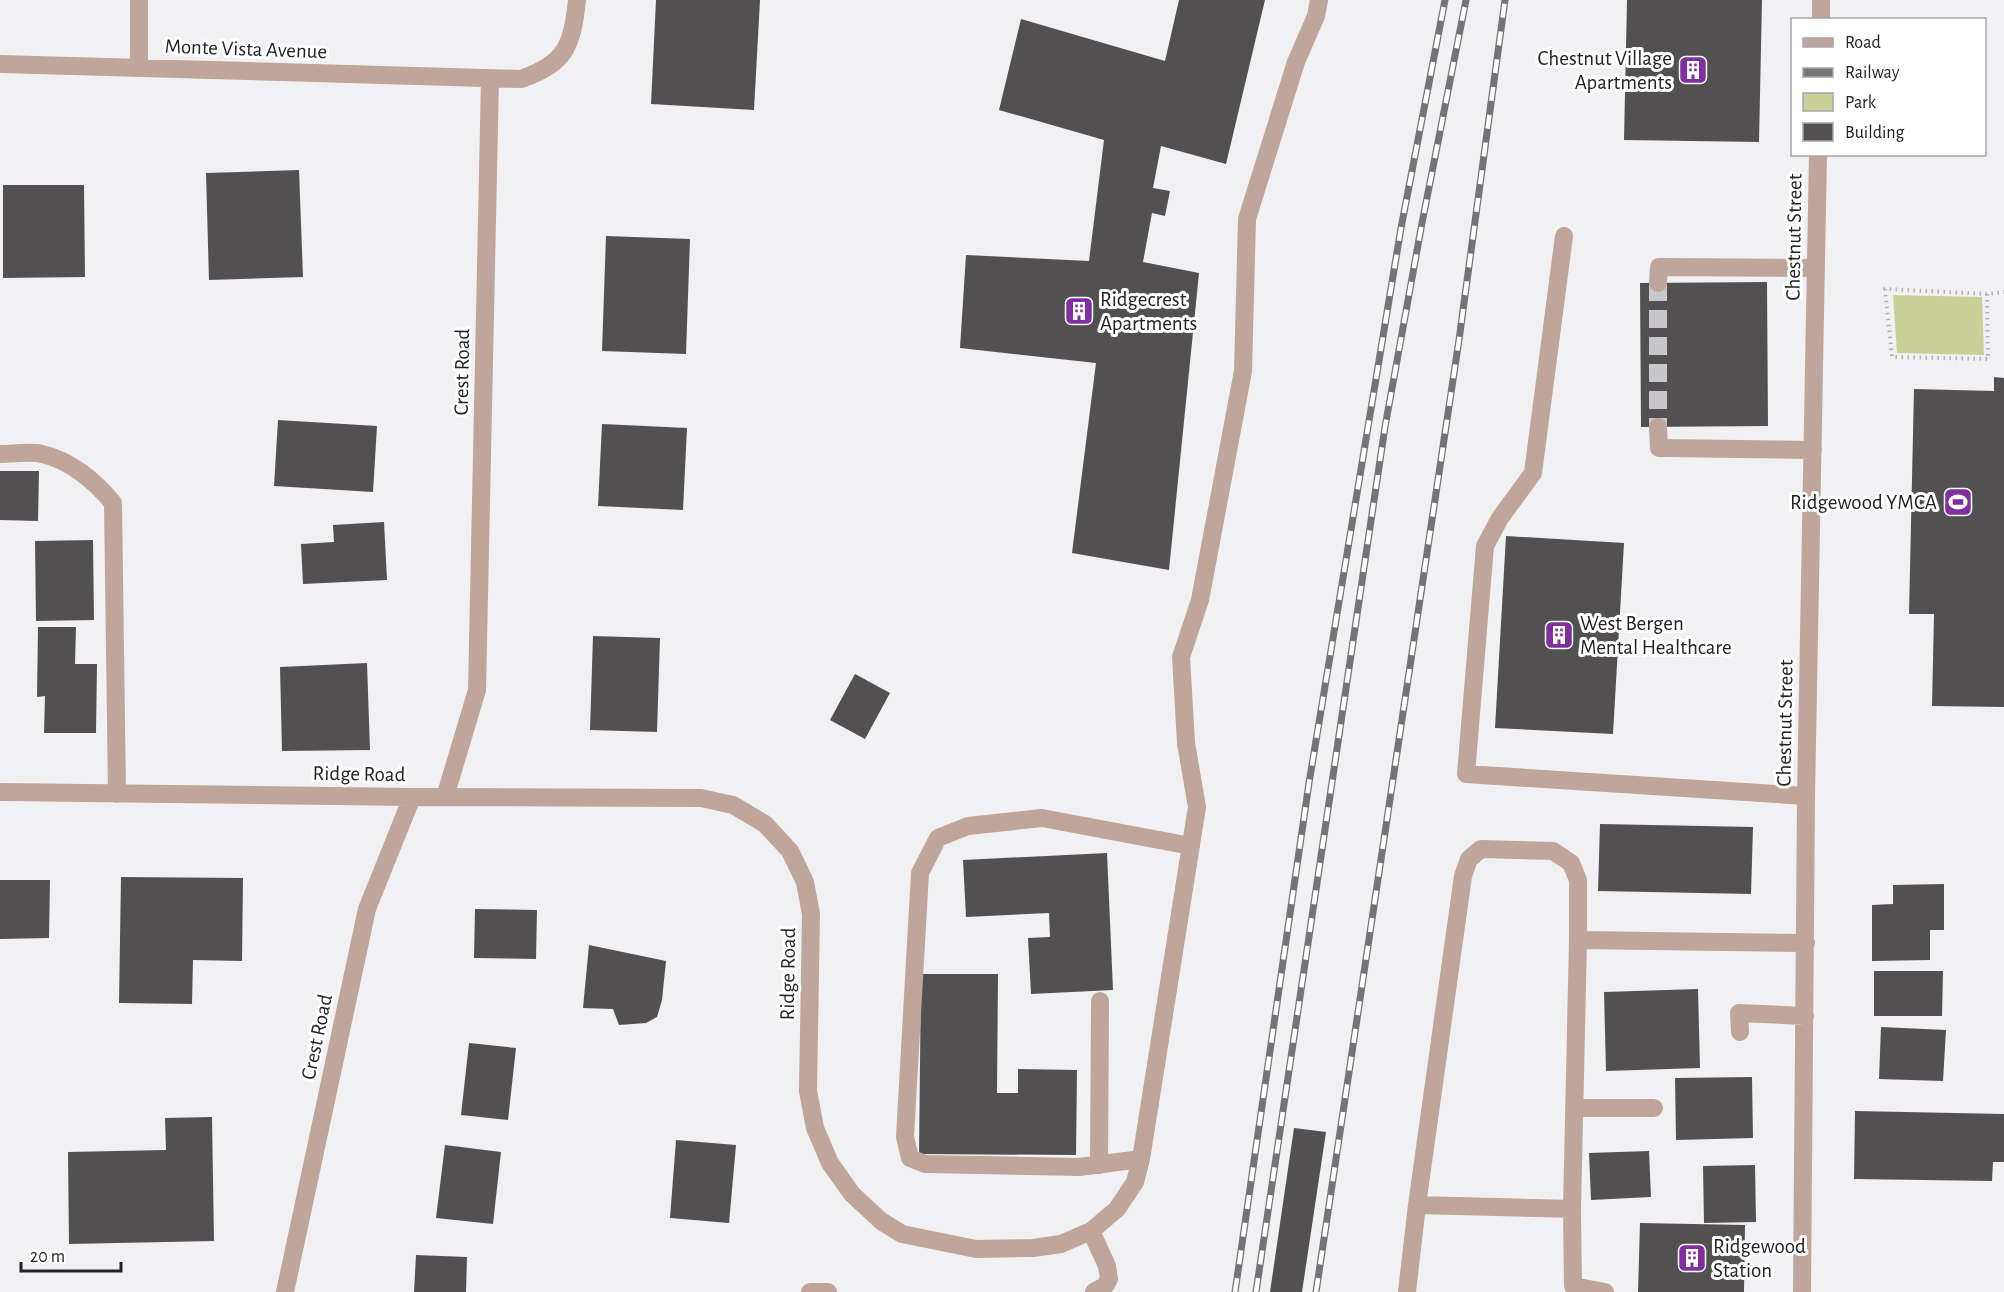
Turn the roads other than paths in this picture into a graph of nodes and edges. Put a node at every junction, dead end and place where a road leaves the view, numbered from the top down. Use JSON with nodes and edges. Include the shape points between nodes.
{"nodes":[{"id":1,"x":139,"y":0,"type":"edge"},
{"id":2,"x":577,"y":0,"type":"edge"},
{"id":3,"x":1319,"y":0,"type":"edge"},
{"id":4,"x":1821,"y":0,"type":"edge"},
{"id":5,"x":1821,"y":18,"type":"edge"},
{"id":6,"x":0,"y":64,"type":"edge"},
{"id":7,"x":139,"y":68,"type":"junction"},
{"id":8,"x":490,"y":79,"type":"junction"},
{"id":9,"x":1818,"y":156,"type":"edge"},
{"id":10,"x":1564,"y":236,"type":"dead end"},
{"id":11,"x":1816,"y":268,"type":"junction"},
{"id":12,"x":1658,"y":275,"type":"dead end"},
{"id":13,"x":1658,"y":427,"type":"tunnel mouth"},
{"id":14,"x":1813,"y":450,"type":"junction"},
{"id":15,"x":0,"y":454,"type":"edge"},
{"id":16,"x":0,"y":792,"type":"edge"},
{"id":17,"x":117,"y":794,"type":"junction"},
{"id":18,"x":1806,"y":796,"type":"junction"},
{"id":19,"x":412,"y":797,"type":"junction"},
{"id":20,"x":445,"y":798,"type":"junction"},
{"id":21,"x":1191,"y":846,"type":"junction"},
{"id":22,"x":1578,"y":932,"type":"junction"},
{"id":23,"x":1806,"y":943,"type":"junction"},
{"id":24,"x":1100,"y":1001,"type":"dead end"},
{"id":25,"x":1805,"y":1016,"type":"junction"},
{"id":26,"x":1740,"y":1032,"type":"dead end"},
{"id":27,"x":1575,"y":1108,"type":"junction"},
{"id":28,"x":1654,"y":1108,"type":"dead end"},
{"id":29,"x":1141,"y":1159,"type":"junction"},
{"id":30,"x":1099,"y":1165,"type":"junction"},
{"id":31,"x":1417,"y":1205,"type":"junction"},
{"id":32,"x":1572,"y":1209,"type":"junction"},
{"id":33,"x":1091,"y":1231,"type":"junction"},
{"id":34,"x":285,"y":1292,"type":"edge"},
{"id":35,"x":810,"y":1292,"type":"edge"},
{"id":36,"x":828,"y":1292,"type":"edge"},
{"id":37,"x":1094,"y":1292,"type":"edge"},
{"id":38,"x":1407,"y":1292,"type":"edge"},
{"id":39,"x":1605,"y":1292,"type":"edge"},
{"id":40,"x":1802,"y":1292,"type":"edge"}],
"edges":[{"from":1,"to":7,"type":"street"},
{"from":2,"to":8,"type":"street","via":[[573,35],[560,57],[541,72],[521,79]]},
{"from":3,"to":21,"type":"street","name":"Ridge Road","via":[[1247,219],[1243,371],[1200,600],[1181,657],[1186,743],[1197,807]]},
{"from":4,"to":5,"type":"street"},
{"from":6,"to":7,"type":"street","name":"Monte Vista Avenue"},
{"from":7,"to":8,"type":"street","name":"Monte Vista Avenue"},
{"from":8,"to":20,"type":"street","name":"Crest Road","via":[[477,690]]},
{"from":9,"to":11,"type":"street","name":"Chestnut Street"},
{"from":10,"to":18,"type":"street","via":[[1533,473],[1485,546],[1466,774]]},
{"from":11,"to":12,"type":"street"},
{"from":11,"to":14,"type":"street","name":"Chestnut Street"},
{"from":13,"to":14,"type":"street","via":[[1659,448]]},
{"from":14,"to":18,"type":"street","name":"Chestnut Street"},
{"from":15,"to":17,"type":"street","via":[[41,453],[67,464],[100,486],[114,503]]},
{"from":16,"to":17,"type":"street","name":"Ridge Road"},
{"from":17,"to":19,"type":"street","name":"Ridge Road"},
{"from":18,"to":23,"type":"street","name":"Chestnut Street"},
{"from":19,"to":20,"type":"street","name":"Ridge Road"},
{"from":19,"to":34,"type":"street","name":"Crest Road","via":[[367,909]]},
{"from":20,"to":33,"type":"street","name":"Ridge Road","via":[[701,798],[733,805],[765,824],[790,851],[805,882],[811,914],[808,1091],[815,1128],[830,1162],[852,1194],[902,1234],[976,1249],[1061,1244]]},
{"from":21,"to":29,"type":"street","name":"Ridge Road"},
{"from":21,"to":30,"type":"street","via":[[1042,818],[968,826],[938,838],[920,873],[905,1137],[910,1158],[925,1164]]},
{"from":22,"to":23,"type":"street"},
{"from":22,"to":27,"type":"street"},
{"from":22,"to":31,"type":"street","via":[[1578,880],[1571,862],[1553,851],[1480,849],[1469,859],[1463,876]]},
{"from":23,"to":25,"type":"street","name":"Chestnut Street"},
{"from":24,"to":30,"type":"street"},
{"from":25,"to":26,"type":"street","via":[[1739,1013]]},
{"from":25,"to":40,"type":"street","name":"Chestnut Street"},
{"from":27,"to":28,"type":"street"},
{"from":27,"to":32,"type":"street"},
{"from":29,"to":30,"type":"street"},
{"from":29,"to":33,"type":"street","name":"Ridge Road","via":[[1135,1182],[1118,1209]]},
{"from":31,"to":32,"type":"street"},
{"from":31,"to":38,"type":"street"},
{"from":32,"to":39,"type":"street","via":[[1573,1286]]},
{"from":33,"to":37,"type":"street","via":[[1109,1279]]},
{"from":35,"to":36,"type":"street"}]}
